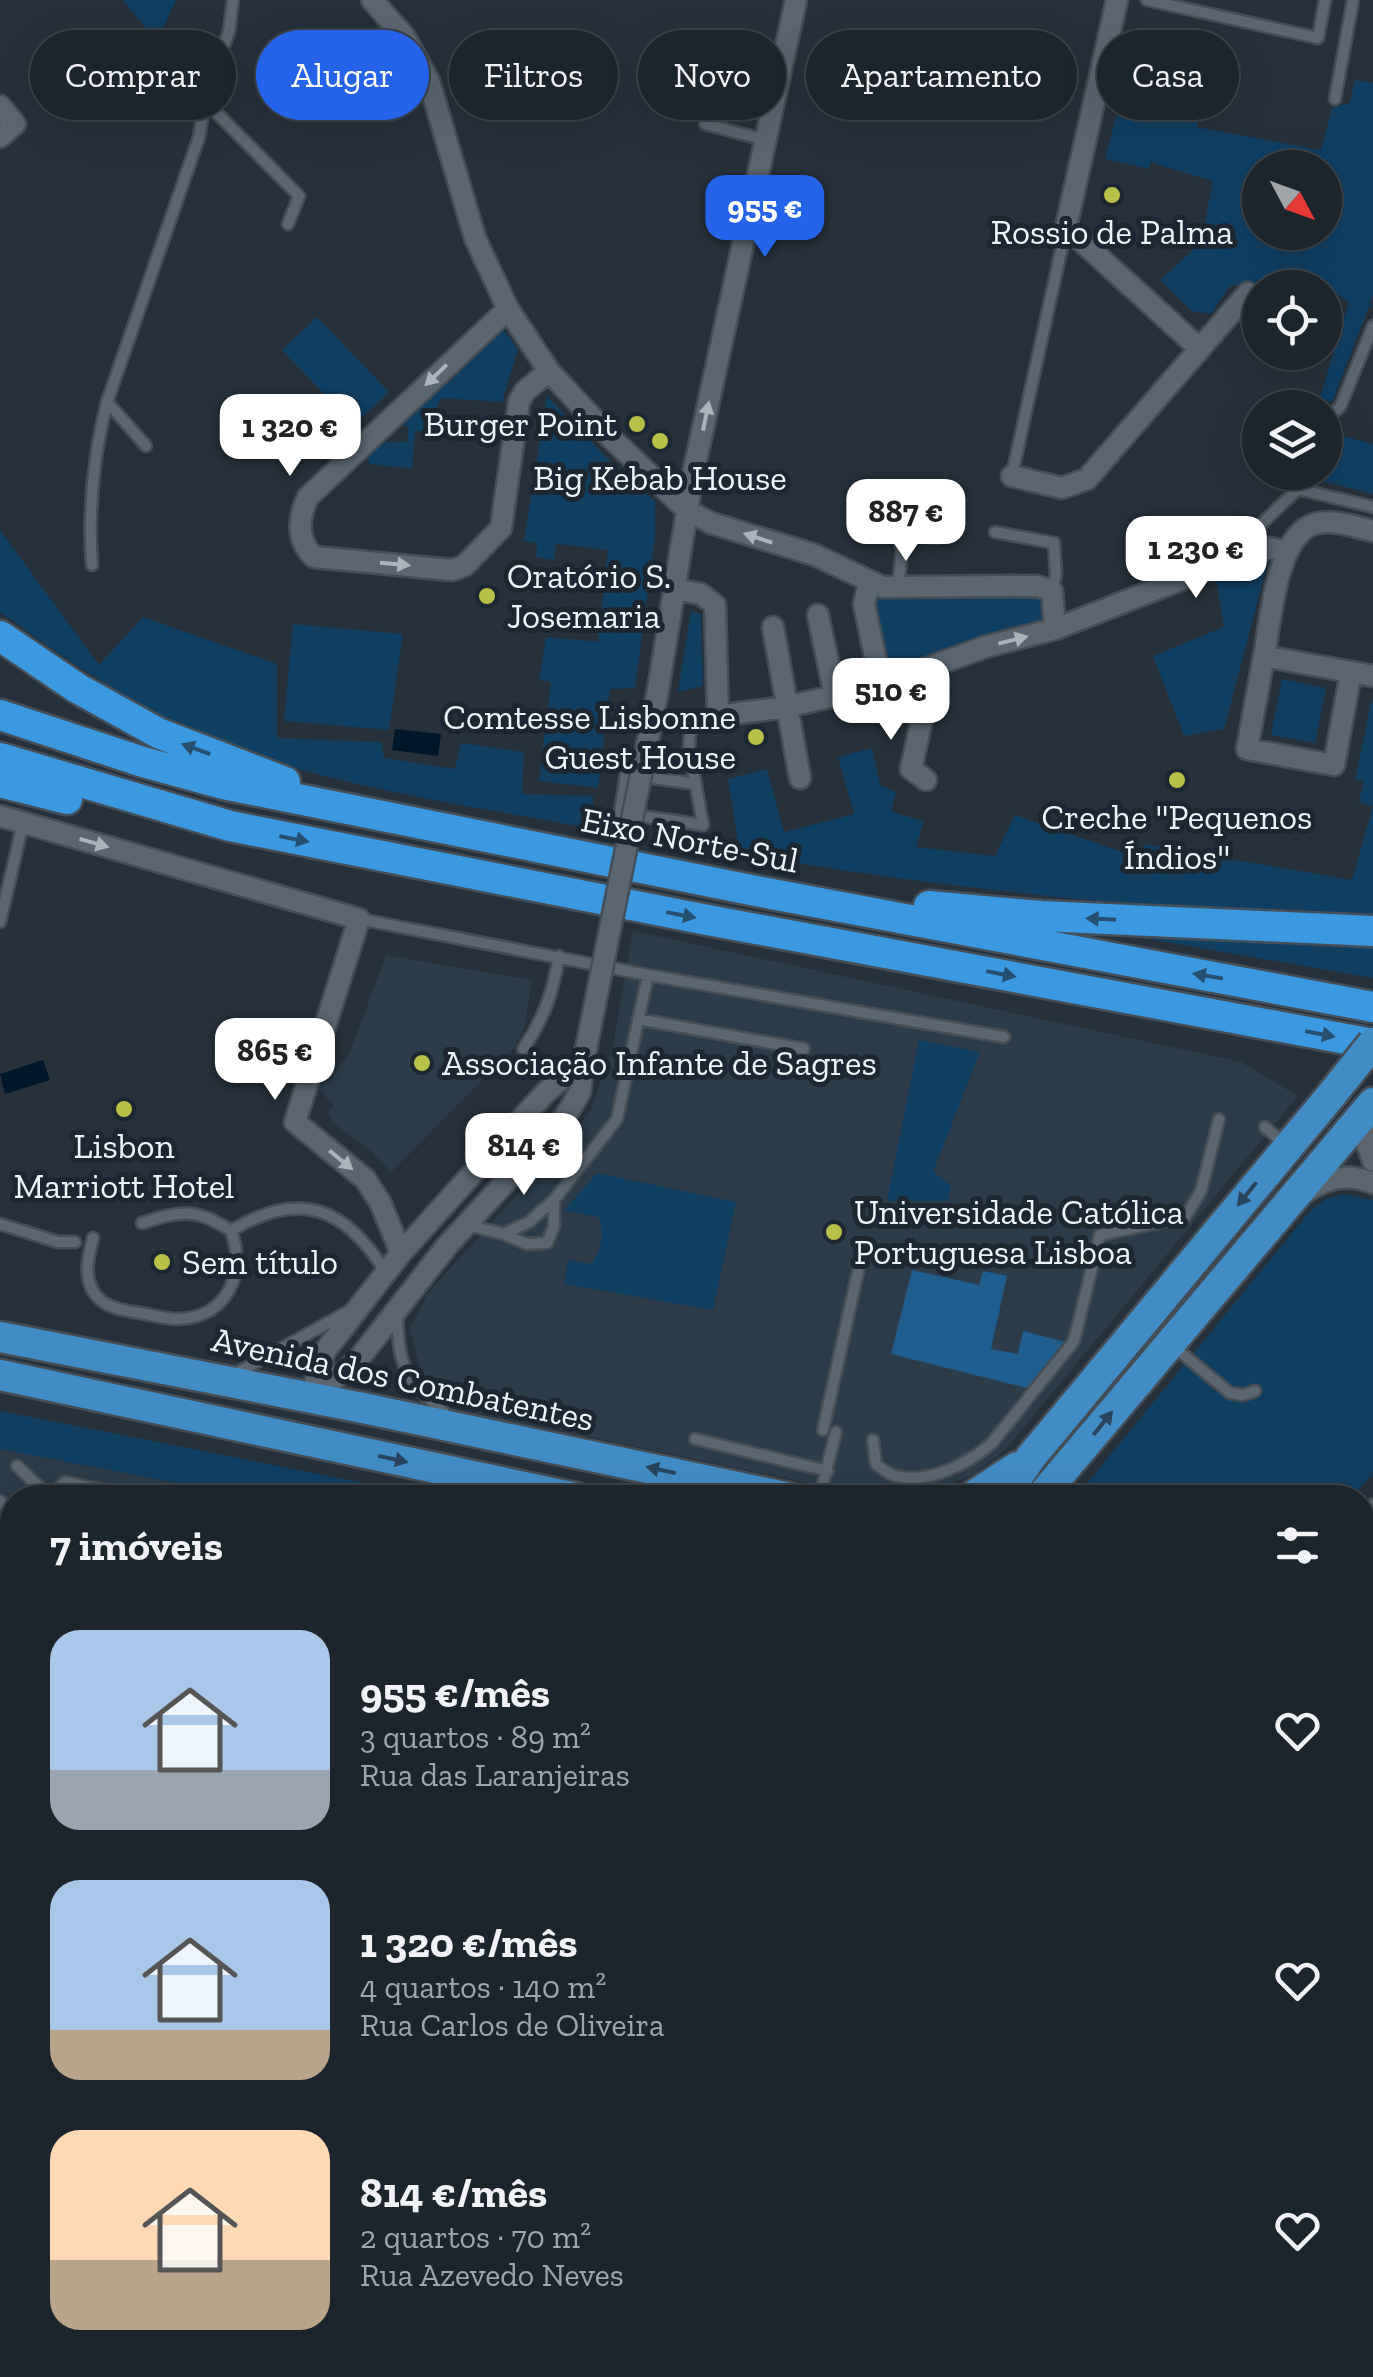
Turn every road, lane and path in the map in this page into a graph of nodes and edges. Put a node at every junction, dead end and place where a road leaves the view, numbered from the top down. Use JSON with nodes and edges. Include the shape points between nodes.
{"nodes":[{"id":1,"x":232,"y":0,"type":"edge"},
{"id":2,"x":372,"y":0,"type":"edge"},
{"id":3,"x":796,"y":0,"type":"edge"},
{"id":4,"x":1117,"y":0,"type":"edge"},
{"id":5,"x":1147,"y":0,"type":"edge"},
{"id":6,"x":1325,"y":0,"type":"edge"},
{"id":7,"x":1353,"y":0,"type":"edge"},
{"id":8,"x":229,"y":30,"type":"edge"},
{"id":9,"x":1335,"y":99,"type":"dead end"},
{"id":10,"x":0,"y":106,"type":"edge"},
{"id":11,"x":202,"y":120,"type":"edge"},
{"id":12,"x":224,"y":120,"type":"edge"},
{"id":13,"x":706,"y":124,"type":"dead end"},
{"id":14,"x":0,"y":137,"type":"edge"},
{"id":15,"x":766,"y":141,"type":"junction"},
{"id":16,"x":288,"y":224,"type":"dead end"},
{"id":17,"x":1066,"y":227,"type":"junction"},
{"id":18,"x":1242,"y":300,"type":"edge"},
{"id":19,"x":508,"y":309,"type":"junction"},
{"id":20,"x":1373,"y":326,"type":"edge"},
{"id":21,"x":1199,"y":348,"type":"junction"},
{"id":22,"x":549,"y":371,"type":"junction"},
{"id":23,"x":107,"y":402,"type":"junction"},
{"id":24,"x":1342,"y":402,"type":"edge"},
{"id":25,"x":146,"y":446,"type":"dead end"},
{"id":26,"x":1012,"y":476,"type":"joint"},
{"id":27,"x":902,"y":490,"type":"dead end"},
{"id":28,"x":1297,"y":490,"type":"edge"},
{"id":29,"x":1302,"y":490,"type":"edge"},
{"id":30,"x":1373,"y":507,"type":"edge"},
{"id":31,"x":688,"y":511,"type":"junction"},
{"id":32,"x":1373,"y":531,"type":"edge"},
{"id":33,"x":995,"y":532,"type":"dead end"},
{"id":34,"x":898,"y":535,"type":"junction"},
{"id":35,"x":938,"y":538,"type":"dead end"},
{"id":36,"x":1286,"y":552,"type":"junction"},
{"id":37,"x":1231,"y":560,"type":"junction"},
{"id":38,"x":92,"y":565,"type":"dead end"},
{"id":39,"x":868,"y":582,"type":"junction"},
{"id":40,"x":675,"y":588,"type":"junction"},
{"id":41,"x":898,"y":588,"type":"junction"},
{"id":42,"x":1052,"y":591,"type":"junction"},
{"id":43,"x":818,"y":615,"type":"dead end"},
{"id":44,"x":773,"y":627,"type":"dead end"},
{"id":45,"x":1055,"y":629,"type":"junction"},
{"id":46,"x":0,"y":636,"type":"edge"},
{"id":47,"x":1264,"y":656,"type":"junction"},
{"id":48,"x":917,"y":672,"type":"junction"},
{"id":49,"x":1351,"y":672,"type":"junction"},
{"id":50,"x":1373,"y":676,"type":"edge"},
{"id":51,"x":880,"y":685,"type":"junction"},
{"id":52,"x":835,"y":696,"type":"junction"},
{"id":53,"x":0,"y":704,"type":"edge"},
{"id":54,"x":786,"y":707,"type":"junction"},
{"id":55,"x":0,"y":715,"type":"edge"},
{"id":56,"x":718,"y":716,"type":"junction"},
{"id":57,"x":66,"y":738,"type":"junction"},
{"id":58,"x":0,"y":758,"type":"edge"},
{"id":59,"x":800,"y":778,"type":"dead end"},
{"id":60,"x":926,"y":780,"type":"dead end"},
{"id":61,"x":0,"y":782,"type":"edge"},
{"id":62,"x":696,"y":784,"type":"junction"},
{"id":63,"x":0,"y":816,"type":"edge"},
{"id":64,"x":387,"y":818,"type":"junction"},
{"id":65,"x":198,"y":819,"type":"junction"},
{"id":66,"x":23,"y":823,"type":"junction"},
{"id":67,"x":756,"y":891,"type":"junction"},
{"id":68,"x":359,"y":918,"type":"junction"},
{"id":69,"x":0,"y":922,"type":"edge"},
{"id":70,"x":1373,"y":931,"type":"edge"},
{"id":71,"x":559,"y":956,"type":"junction"},
{"id":72,"x":648,"y":975,"type":"junction"},
{"id":73,"x":1373,"y":1006,"type":"edge"},
{"id":74,"x":638,"y":1019,"type":"junction"},
{"id":75,"x":1004,"y":1037,"type":"dead end"},
{"id":76,"x":1373,"y":1043,"type":"edge"},
{"id":77,"x":523,"y":1049,"type":"dead end"},
{"id":78,"x":804,"y":1049,"type":"dead end"},
{"id":79,"x":584,"y":1059,"type":"junction"},
{"id":80,"x":1373,"y":1104,"type":"edge"},
{"id":81,"x":1219,"y":1119,"type":"dead end"},
{"id":82,"x":1373,"y":1161,"type":"edge"},
{"id":83,"x":1373,"y":1183,"type":"edge"},
{"id":84,"x":554,"y":1200,"type":"junction"},
{"id":85,"x":1288,"y":1205,"type":"junction"},
{"id":86,"x":142,"y":1223,"type":"dead end"},
{"id":87,"x":0,"y":1224,"type":"edge"},
{"id":88,"x":466,"y":1225,"type":"junction"},
{"id":89,"x":230,"y":1230,"type":"junction"},
{"id":90,"x":504,"y":1234,"type":"junction"},
{"id":91,"x":93,"y":1238,"type":"dead end"},
{"id":92,"x":75,"y":1242,"type":"dead end"},
{"id":93,"x":863,"y":1249,"type":"dead end"},
{"id":94,"x":401,"y":1254,"type":"junction"},
{"id":95,"x":386,"y":1273,"type":"junction"},
{"id":96,"x":361,"y":1305,"type":"junction"},
{"id":97,"x":397,"y":1308,"type":"junction"},
{"id":98,"x":0,"y":1337,"type":"edge"},
{"id":99,"x":1169,"y":1342,"type":"junction"},
{"id":100,"x":0,"y":1376,"type":"edge"},
{"id":101,"x":224,"y":1380,"type":"junction"},
{"id":102,"x":1255,"y":1390,"type":"dead end"},
{"id":103,"x":310,"y":1398,"type":"junction"},
{"id":104,"x":462,"y":1428,"type":"junction"},
{"id":105,"x":824,"y":1430,"type":"dead end"},
{"id":106,"x":836,"y":1432,"type":"dead end"},
{"id":107,"x":298,"y":1439,"type":"junction"},
{"id":108,"x":695,"y":1439,"type":"dead end"},
{"id":109,"x":873,"y":1440,"type":"dead end"},
{"id":110,"x":1032,"y":1457,"type":"junction"},
{"id":111,"x":17,"y":1466,"type":"dead end"},
{"id":112,"x":828,"y":1471,"type":"junction"},
{"id":113,"x":38,"y":1485,"type":"edge"},
{"id":114,"x":515,"y":1485,"type":"edge"},
{"id":115,"x":729,"y":1485,"type":"edge"},
{"id":116,"x":823,"y":1485,"type":"edge"},
{"id":117,"x":990,"y":1485,"type":"edge"},
{"id":118,"x":1012,"y":1485,"type":"edge"},
{"id":119,"x":1051,"y":1485,"type":"edge"}],
"edges":[{"from":1,"to":8,"type":"lane"},
{"from":2,"to":19,"type":"street","via":[[404,36],[429,81],[466,210]]},
{"from":3,"to":15,"type":"street"},
{"from":4,"to":17,"type":"street"},
{"from":5,"to":6,"type":"lane","via":[[1318,38]]},
{"from":7,"to":9,"type":"lane"},
{"from":10,"to":14,"type":"street","via":[[15,124]]},
{"from":11,"to":23,"type":"lane"},
{"from":12,"to":16,"type":"lane","via":[[299,196]]},
{"from":13,"to":15,"type":"lane"},
{"from":31,"to":15,"type":"street","one_way":true},
{"from":17,"to":21,"type":"street"},
{"from":17,"to":26,"type":"lane"},
{"from":18,"to":21,"type":"street"},
{"from":19,"to":22,"type":"street"},
{"from":19,"to":22,"type":"street","one_way":true,"via":[[308,497],[301,542],[314,557],[460,568],[500,528],[520,402]]},
{"from":20,"to":24,"type":"lane"},
{"from":21,"to":26,"type":"street","via":[[1087,479],[1062,488]]},
{"from":22,"to":31,"type":"street"},
{"from":23,"to":25,"type":"lane"},
{"from":23,"to":38,"type":"lane","via":[[91,482]]},
{"from":27,"to":34,"type":"lane"},
{"from":28,"to":37,"type":"lane"},
{"from":29,"to":30,"type":"lane"},
{"from":39,"to":31,"type":"street","one_way":true,"via":[[815,555]]},
{"from":31,"to":40,"type":"street"},
{"from":32,"to":36,"type":"street","via":[[1316,523],[1295,535]]},
{"from":33,"to":42,"type":"lane","via":[[1054,543]]},
{"from":34,"to":35,"type":"lane"},
{"from":34,"to":41,"type":"lane"},
{"from":36,"to":37,"type":"street","via":[[1269,548]]},
{"from":36,"to":47,"type":"street"},
{"from":37,"to":45,"type":"street"},
{"from":39,"to":41,"type":"street"},
{"from":39,"to":51,"type":"street","via":[[864,604]]},
{"from":40,"to":56,"type":"street","via":[[702,594],[715,605]]},
{"from":40,"to":79,"type":"street","bridge":true},
{"from":41,"to":42,"type":"street"},
{"from":42,"to":45,"type":"street"},
{"from":43,"to":52,"type":"street"},
{"from":44,"to":54,"type":"street"},
{"from":48,"to":45,"type":"street","one_way":true},
{"from":64,"to":46,"type":"highway","one_way":true,"via":[[180,744],[76,688]]},
{"from":47,"to":49,"type":"street"},
{"from":47,"to":49,"type":"street","via":[[1247,749],[1315,762],[1334,765]]},
{"from":48,"to":51,"type":"street"},
{"from":48,"to":60,"type":"street","via":[[921,723],[911,770]]},
{"from":49,"to":50,"type":"street"},
{"from":51,"to":52,"type":"street"},
{"from":52,"to":54,"type":"street"},
{"from":53,"to":57,"type":"highway"},
{"from":54,"to":56,"type":"street"},
{"from":54,"to":59,"type":"street"},
{"from":55,"to":57,"type":"highway","name":"Eixo Norte-Sul"},
{"from":56,"to":62,"type":"lane","via":[[690,732]]},
{"from":57,"to":64,"type":"highway","name":"Eixo Norte-Sul","via":[[223,784]]},
{"from":58,"to":65,"type":"highway"},
{"from":61,"to":65,"type":"highway","via":[[99,806]]},
{"from":62,"to":62,"type":"lane","via":[[703,825],[620,812],[626,774]]},
{"from":63,"to":66,"type":"street"},
{"from":64,"to":67,"type":"highway","name":"Eixo Norte-Sul"},
{"from":65,"to":76,"type":"highway","one_way":true},
{"from":66,"to":68,"type":"street","one_way":true},
{"from":66,"to":69,"type":"lane"},
{"from":70,"to":67,"type":"highway","one_way":true,"via":[[1041,916]]},
{"from":73,"to":67,"type":"highway","name":"Eixo Norte-Sul","one_way":true},
{"from":68,"to":71,"type":"lane"},
{"from":68,"to":94,"type":"street","one_way":true,"via":[[296,1122],[366,1179]]},
{"from":71,"to":72,"type":"lane"},
{"from":71,"to":77,"type":"lane","via":[[542,1023]]},
{"from":72,"to":74,"type":"lane"},
{"from":72,"to":75,"type":"lane"},
{"from":74,"to":78,"type":"lane"},
{"from":74,"to":84,"type":"lane","via":[[618,1119]]},
{"from":76,"to":110,"type":"main road","one_way":true,"bridge":true,"via":[[1333,1093],[1276,1137]]},
{"from":79,"to":88,"type":"street","via":[[580,1092],[565,1117]]},
{"from":79,"to":94,"type":"street","via":[[544,1094]]},
{"from":80,"to":82,"type":"street","via":[[1364,1136]]},
{"from":80,"to":85,"type":"main road"},
{"from":81,"to":109,"type":"lane","via":[[1202,1191],[1185,1218],[1100,1235],[1074,1341],[992,1443],[938,1474],[894,1476],[876,1464]]},
{"from":83,"to":85,"type":"street","via":[[1349,1176],[1328,1180]]},
{"from":84,"to":90,"type":"lane"},
{"from":84,"to":90,"type":"lane","via":[[547,1243],[526,1244]]},
{"from":85,"to":99,"type":"main road"},
{"from":86,"to":89,"type":"lane","via":[[194,1212]]},
{"from":87,"to":92,"type":"lane"},
{"from":88,"to":90,"type":"lane"},
{"from":88,"to":97,"type":"street"},
{"from":89,"to":91,"type":"lane","via":[[238,1260],[234,1284],[212,1312],[176,1319],[102,1303],[87,1276]]},
{"from":89,"to":95,"type":"lane","via":[[264,1213],[313,1208],[353,1229]]},
{"from":93,"to":105,"type":"lane"},
{"from":94,"to":95,"type":"street"},
{"from":95,"to":96,"type":"street"},
{"from":96,"to":101,"type":"lane"},
{"from":96,"to":103,"type":"street","via":[[325,1350]]},
{"from":97,"to":103,"type":"street","via":[[356,1361]]},
{"from":97,"to":104,"type":"lane","via":[[400,1363],[409,1380]]},
{"from":98,"to":101,"type":"main road","name":"Avenida dos Combatentes"},
{"from":99,"to":102,"type":"lane","via":[[1230,1393]]},
{"from":119,"to":99,"type":"main road","one_way":true},
{"from":100,"to":107,"type":"main road"},
{"from":101,"to":103,"type":"main road","name":"Avenida dos Combatentes"},
{"from":103,"to":104,"type":"main road","name":"Avenida dos Combatentes"},
{"from":103,"to":107,"type":"main road"},
{"from":115,"to":104,"type":"main road","name":"Avenida dos Combatentes","one_way":true},
{"from":106,"to":112,"type":"lane"},
{"from":107,"to":114,"type":"main road","one_way":true},
{"from":108,"to":112,"type":"lane"},
{"from":110,"to":117,"type":"main road"},
{"from":110,"to":118,"type":"main road"},
{"from":111,"to":113,"type":"lane"},
{"from":112,"to":116,"type":"lane"}]}
